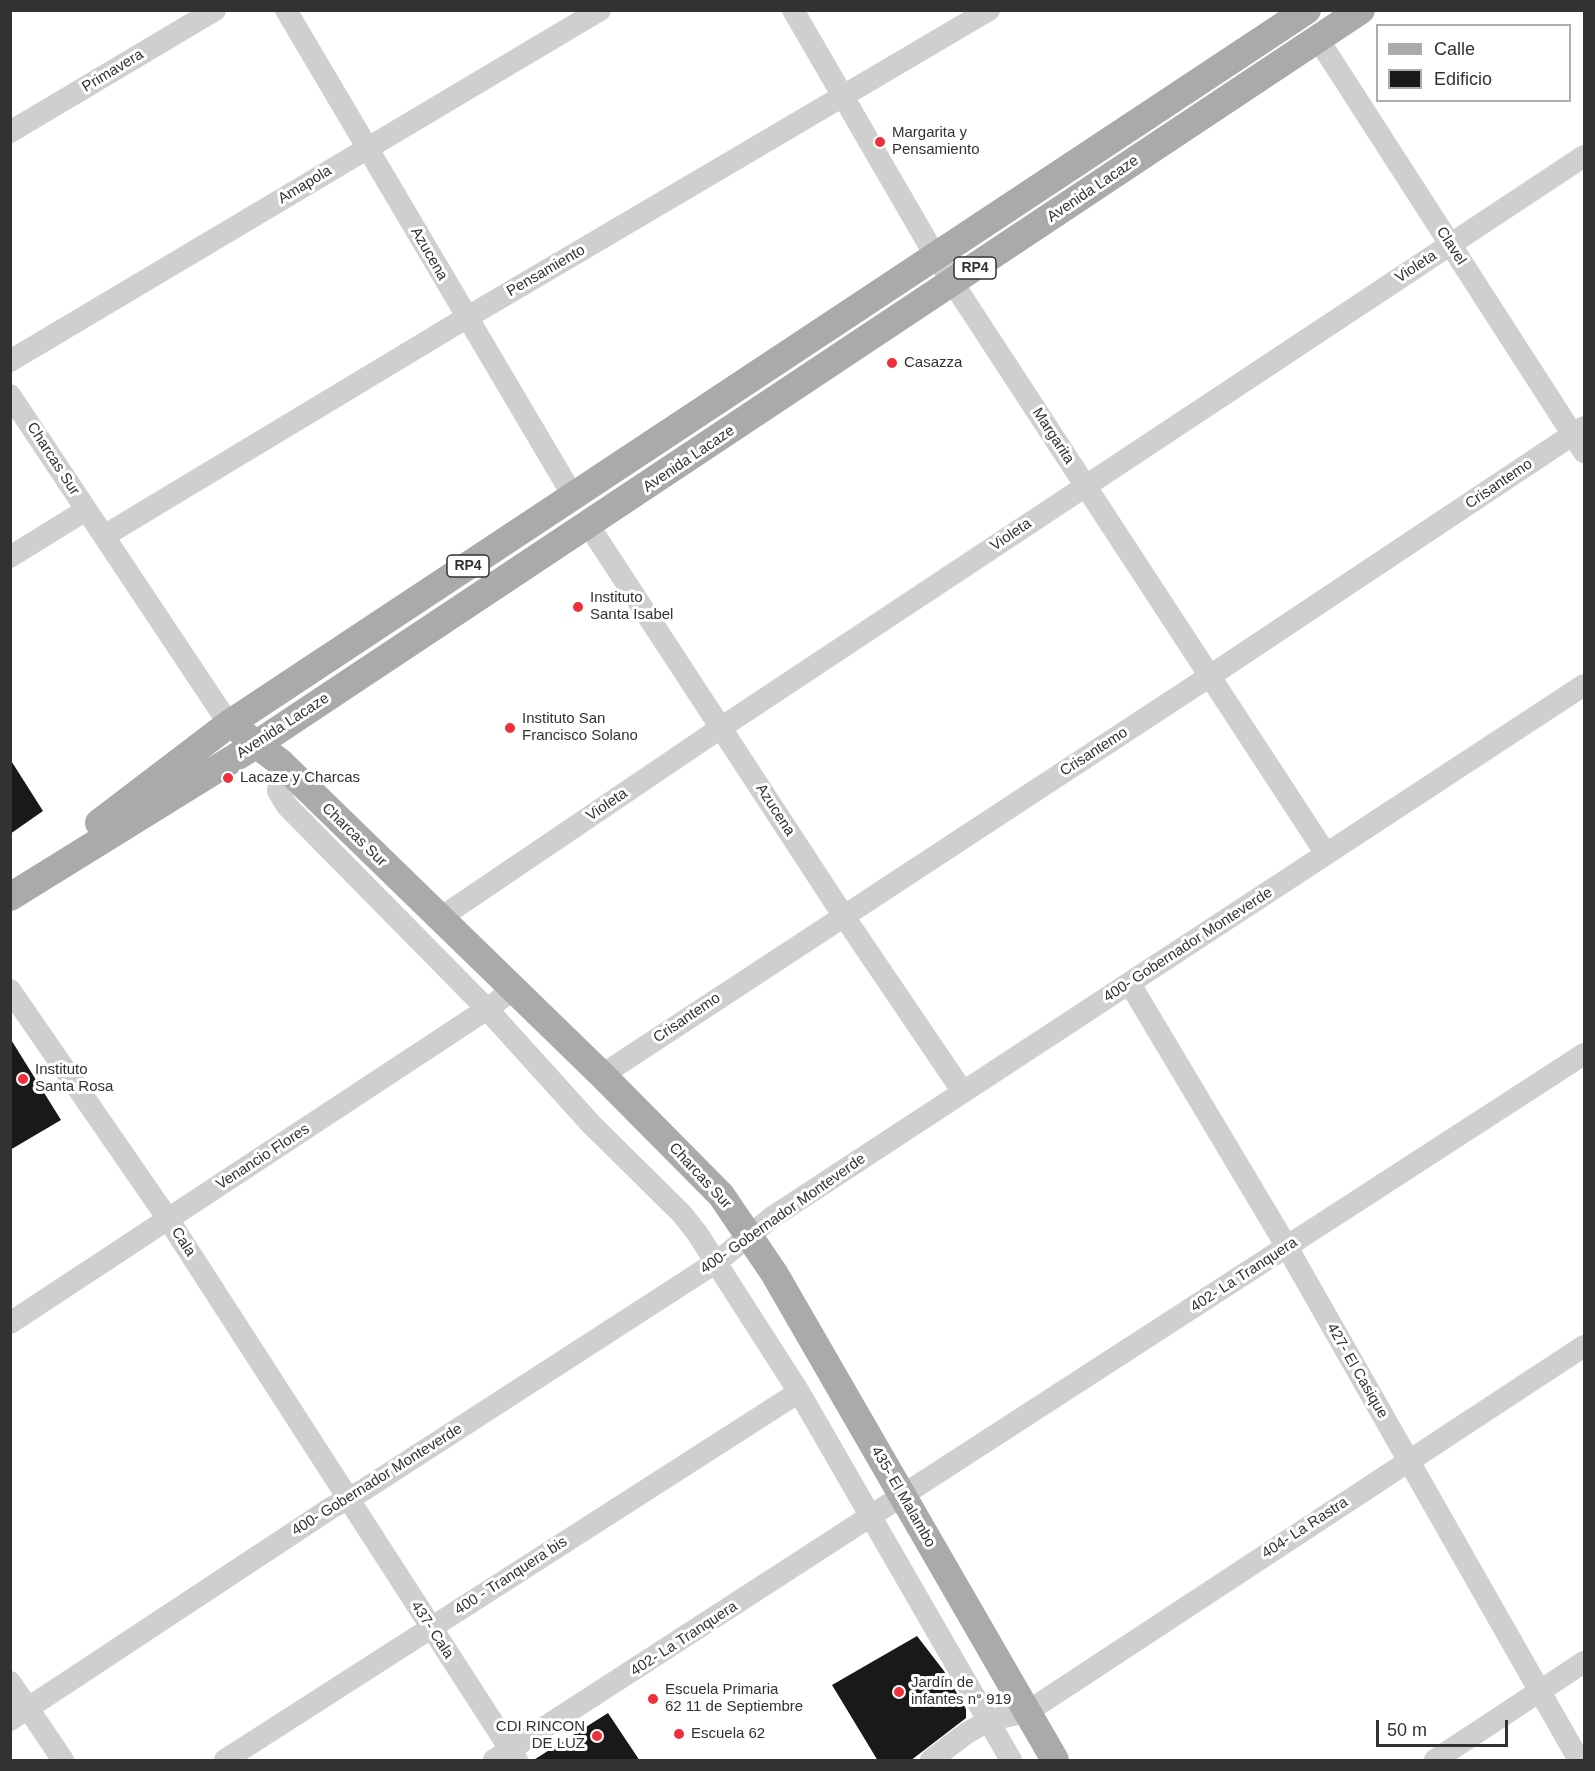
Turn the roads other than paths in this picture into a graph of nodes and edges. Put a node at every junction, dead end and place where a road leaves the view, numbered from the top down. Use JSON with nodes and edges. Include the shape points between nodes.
{"nodes":[{"id":1,"x":215,"y":10,"type":"edge"},
{"id":2,"x":286,"y":10,"type":"edge"},
{"id":3,"x":600,"y":10,"type":"edge"},
{"id":4,"x":793,"y":10,"type":"edge"},
{"id":5,"x":989,"y":10,"type":"edge"},
{"id":6,"x":1361,"y":10,"type":"edge"},
{"id":7,"x":1304,"y":11,"type":"edge"},
{"id":8,"x":1318,"y":39,"type":"junction"},
{"id":9,"x":843,"y":98,"type":"junction"},
{"id":10,"x":10,"y":132,"type":"edge"},
{"id":11,"x":368,"y":147,"type":"junction"},
{"id":12,"x":1584,"y":156,"type":"edge"},
{"id":13,"x":1450,"y":244,"type":"junction"},
{"id":14,"x":936,"y":257,"type":"junction"},
{"id":15,"x":953,"y":283,"type":"junction"},
{"id":16,"x":466,"y":318,"type":"junction"},
{"id":17,"x":10,"y":361,"type":"edge"},
{"id":18,"x":10,"y":395,"type":"edge"},
{"id":19,"x":1581,"y":438,"type":"edge"},
{"id":20,"x":1086,"y":485,"type":"junction"},
{"id":21,"x":573,"y":496,"type":"junction"},
{"id":22,"x":86,"y":510,"type":"junction"},
{"id":23,"x":589,"y":526,"type":"junction"},
{"id":24,"x":104,"y":536,"type":"junction"},
{"id":25,"x":10,"y":557,"type":"edge"},
{"id":26,"x":1210,"y":676,"type":"junction"},
{"id":27,"x":1584,"y":685,"type":"edge"},
{"id":28,"x":230,"y":724,"type":"junction"},
{"id":29,"x":722,"y":727,"type":"junction"},
{"id":30,"x":257,"y":744,"type":"junction"},
{"id":31,"x":281,"y":763,"type":"junction"},
{"id":32,"x":1326,"y":854,"type":"junction"},
{"id":33,"x":10,"y":891,"type":"edge"},
{"id":34,"x":10,"y":897,"type":"edge"},
{"id":35,"x":843,"y":915,"type":"junction"},
{"id":36,"x":440,"y":918,"type":"junction"},
{"id":37,"x":1130,"y":984,"type":"junction"},
{"id":38,"x":514,"y":988,"type":"junction"},
{"id":39,"x":10,"y":990,"type":"edge"},
{"id":40,"x":487,"y":1009,"type":"junction"},
{"id":41,"x":1584,"y":1054,"type":"edge"},
{"id":42,"x":602,"y":1075,"type":"junction"},
{"id":43,"x":963,"y":1092,"type":"junction"},
{"id":44,"x":168,"y":1219,"type":"junction"},
{"id":45,"x":749,"y":1234,"type":"junction"},
{"id":46,"x":1287,"y":1247,"type":"junction"},
{"id":47,"x":718,"y":1261,"type":"junction"},
{"id":48,"x":10,"y":1323,"type":"edge"},
{"id":49,"x":1584,"y":1346,"type":"edge"},
{"id":50,"x":799,"y":1392,"type":"junction"},
{"id":51,"x":1408,"y":1461,"type":"junction"},
{"id":52,"x":903,"y":1497,"type":"junction"},
{"id":53,"x":347,"y":1499,"type":"junction"},
{"id":54,"x":873,"y":1518,"type":"junction"},
{"id":55,"x":430,"y":1628,"type":"junction"},
{"id":56,"x":1584,"y":1662,"type":"edge"},
{"id":57,"x":10,"y":1682,"type":"edge"},
{"id":58,"x":1541,"y":1690,"type":"junction"},
{"id":59,"x":1027,"y":1712,"type":"junction"},
{"id":60,"x":19,"y":1714,"type":"edge"},
{"id":61,"x":990,"y":1720,"type":"junction"},
{"id":62,"x":507,"y":1757,"type":"edge"},
{"id":63,"x":63,"y":1761,"type":"edge"},
{"id":64,"x":225,"y":1761,"type":"edge"},
{"id":65,"x":931,"y":1761,"type":"edge"},
{"id":66,"x":1011,"y":1761,"type":"edge"},
{"id":67,"x":1055,"y":1761,"type":"edge"},
{"id":68,"x":1435,"y":1761,"type":"edge"},
{"id":69,"x":1579,"y":1761,"type":"edge"}],
"edges":[{"from":1,"to":10,"type":"street","name":"Primavera"},
{"from":2,"to":11,"type":"street","name":"Azucena"},
{"from":3,"to":11,"type":"street","name":"Amapola"},
{"from":4,"to":9,"type":"street","name":"Margarita"},
{"from":5,"to":9,"type":"street","name":"Pensamiento"},
{"from":6,"to":8,"type":"main road","name":"Avenida Lacaze","number":"RP4"},
{"from":7,"to":14,"type":"main road","name":"Avenida Lacaze","number":"RP4"},
{"from":8,"to":13,"type":"street","name":"Clavel"},
{"from":8,"to":15,"type":"main road","name":"Avenida Lacaze","number":"RP4"},
{"from":9,"to":14,"type":"street","name":"Margarita"},
{"from":9,"to":16,"type":"street","name":"Pensamiento"},
{"from":11,"to":16,"type":"street","name":"Azucena"},
{"from":11,"to":17,"type":"street","name":"Amapola"},
{"from":12,"to":13,"type":"street","name":"Violeta"},
{"from":13,"to":19,"type":"street","name":"Clavel"},
{"from":13,"to":20,"type":"street","name":"Violeta"},
{"from":14,"to":15,"type":"street","name":"Margarita"},
{"from":14,"to":21,"type":"main road","name":"Avenida Lacaze","number":"RP4"},
{"from":14,"to":23,"type":"main road","via":[[927,281],[918,291],[846,345],[653,472]]},
{"from":15,"to":20,"type":"street","name":"Margarita"},
{"from":15,"to":23,"type":"main road","name":"Avenida Lacaze","number":"RP4"},
{"from":16,"to":21,"type":"street","name":"Azucena"},
{"from":16,"to":24,"type":"street","name":"Pensamiento"},
{"from":18,"to":22,"type":"street","name":"Charcas Sur"},
{"from":19,"to":26,"type":"street","name":"Crisantemo"},
{"from":20,"to":26,"type":"street","name":"Margarita"},
{"from":20,"to":29,"type":"street","name":"Violeta"},
{"from":21,"to":28,"type":"main road","name":"Avenida Lacaze","number":"RP4"},
{"from":22,"to":24,"type":"street","name":"Charcas Sur"},
{"from":22,"to":25,"type":"street"},
{"from":23,"to":29,"type":"street","name":"Azucena"},
{"from":23,"to":30,"type":"main road","name":"Avenida Lacaze","number":"RP4"},
{"from":24,"to":28,"type":"street","name":"Charcas Sur"},
{"from":26,"to":32,"type":"street","name":"Margarita"},
{"from":26,"to":35,"type":"street","name":"Crisantemo"},
{"from":27,"to":32,"type":"street","name":"400- Gobernador Monteverde"},
{"from":28,"to":30,"type":"main road","name":"Charcas Sur"},
{"from":28,"to":33,"type":"main road","name":"Avenida Lacaze","number":"RP4"},
{"from":29,"to":35,"type":"street","name":"Azucena"},
{"from":29,"to":36,"type":"street","name":"Violeta"},
{"from":30,"to":31,"type":"main road","name":"Charcas Sur"},
{"from":30,"to":34,"type":"main road","name":"Avenida Lacaze","number":"RP4"},
{"from":31,"to":36,"type":"main road","name":"Charcas Sur"},
{"from":31,"to":40,"type":"street","via":[[278,791],[287,806]]},
{"from":32,"to":37,"type":"street","name":"400- Gobernador Monteverde"},
{"from":35,"to":42,"type":"street","name":"Crisantemo"},
{"from":35,"to":43,"type":"street","name":"Azucena"},
{"from":36,"to":38,"type":"main road","name":"Charcas Sur"},
{"from":37,"to":43,"type":"street","name":"400- Gobernador Monteverde"},
{"from":37,"to":46,"type":"street","name":"427- El Casique"},
{"from":38,"to":40,"type":"street","name":"Venancio Flores"},
{"from":38,"to":42,"type":"main road","name":"Charcas Sur"},
{"from":39,"to":44,"type":"street","name":"Cala"},
{"from":40,"to":44,"type":"street","name":"Venancio Flores"},
{"from":40,"to":47,"type":"street","via":[[591,1124],[682,1214]]},
{"from":41,"to":46,"type":"street","name":"402- La Tranquera"},
{"from":42,"to":45,"type":"main road","name":"Charcas Sur","via":[[704,1177]]},
{"from":43,"to":45,"type":"street","name":"400- Gobernador Monteverde"},
{"from":44,"to":48,"type":"street","name":"Venancio Flores"},
{"from":44,"to":53,"type":"street","name":"Cala"},
{"from":45,"to":47,"type":"street","name":"400- Gobernador Monteverde"},
{"from":45,"to":52,"type":"main road","name":"435- El Malambo"},
{"from":46,"to":51,"type":"street","name":"427- El Casique"},
{"from":46,"to":52,"type":"street","name":"402- La Tranquera"},
{"from":47,"to":50,"type":"street"},
{"from":47,"to":53,"type":"street","name":"400- Gobernador Monteverde"},
{"from":49,"to":51,"type":"street","name":"404- La Rastra"},
{"from":50,"to":54,"type":"street"},
{"from":50,"to":55,"type":"street","name":"400 - Tranquera bis"},
{"from":51,"to":58,"type":"street","name":"427- El Casique"},
{"from":51,"to":59,"type":"street","name":"404- La Rastra"},
{"from":52,"to":54,"type":"street","name":"402- La Tranquera"},
{"from":52,"to":59,"type":"main road","name":"435- El Malambo"},
{"from":53,"to":55,"type":"street","name":"437- Cala"},
{"from":53,"to":60,"type":"street","name":"400- Gobernador Monteverde"},
{"from":54,"to":61,"type":"street"},
{"from":54,"to":62,"type":"street","name":"402- La Tranquera"},
{"from":55,"to":62,"type":"street","name":"437- Cala"},
{"from":55,"to":64,"type":"street","name":"400 - Tranquera bis"},
{"from":56,"to":58,"type":"street"},
{"from":57,"to":60,"type":"street"},
{"from":58,"to":68,"type":"street"},
{"from":58,"to":69,"type":"street","name":"427- El Casique"},
{"from":59,"to":61,"type":"street"},
{"from":59,"to":67,"type":"main road","name":"435- El Malambo"},
{"from":60,"to":63,"type":"street"},
{"from":61,"to":65,"type":"street"},
{"from":61,"to":66,"type":"street"}]}
